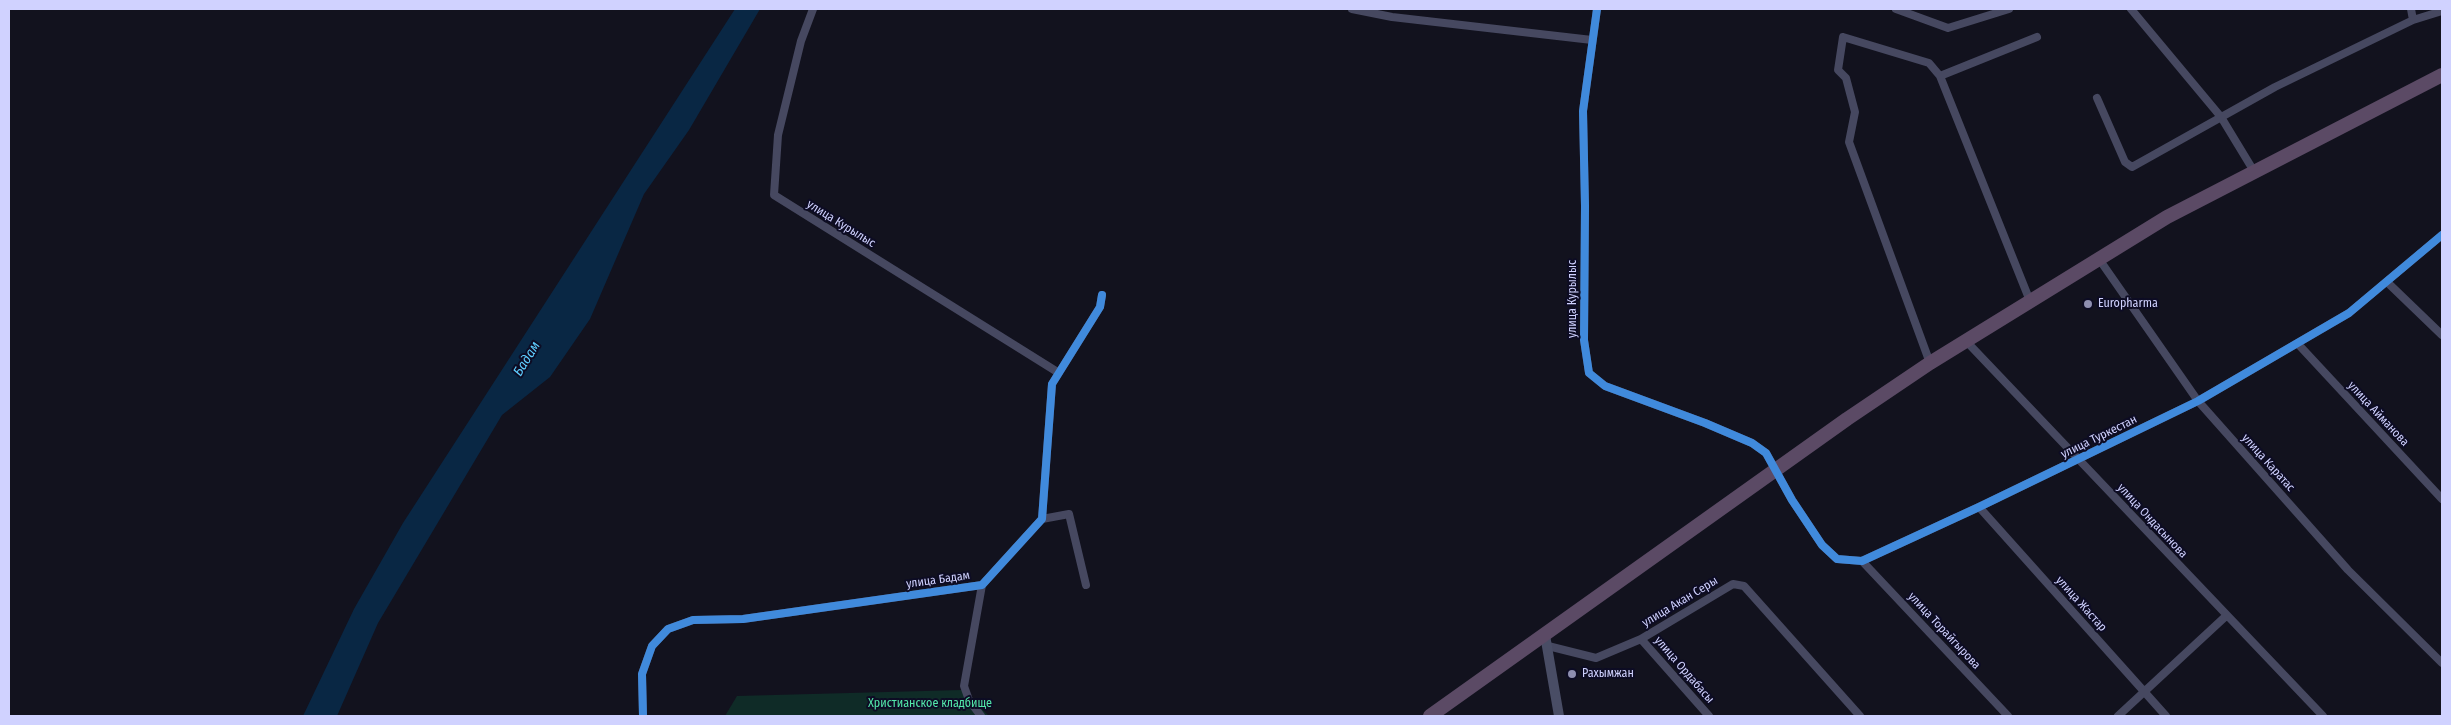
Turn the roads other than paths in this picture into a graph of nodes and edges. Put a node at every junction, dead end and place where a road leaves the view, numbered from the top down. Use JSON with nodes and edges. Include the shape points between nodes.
{"nodes":[{"id":1,"x":813,"y":9,"type":"edge"},
{"id":2,"x":1352,"y":9,"type":"edge"},
{"id":3,"x":1596,"y":9,"type":"edge"},
{"id":4,"x":1896,"y":9,"type":"edge"},
{"id":5,"x":2009,"y":9,"type":"edge"},
{"id":6,"x":2131,"y":9,"type":"edge"},
{"id":7,"x":2411,"y":9,"type":"edge"},
{"id":8,"x":2442,"y":11,"type":"edge"},
{"id":9,"x":2413,"y":20,"type":"junction"},
{"id":10,"x":2037,"y":37,"type":"dead end"},
{"id":11,"x":1592,"y":40,"type":"junction"},
{"id":12,"x":1940,"y":76,"type":"junction"},
{"id":13,"x":2442,"y":76,"type":"edge"},
{"id":14,"x":2097,"y":98,"type":"dead end"},
{"id":15,"x":2221,"y":117,"type":"junction"},
{"id":16,"x":2255,"y":173,"type":"junction"},
{"id":17,"x":2442,"y":235,"type":"edge"},
{"id":18,"x":2099,"y":259,"type":"junction"},
{"id":19,"x":2387,"y":282,"type":"junction"},
{"id":20,"x":1102,"y":295,"type":"dead end"},
{"id":21,"x":2030,"y":301,"type":"junction"},
{"id":22,"x":2442,"y":335,"type":"edge"},
{"id":23,"x":1966,"y":341,"type":"junction"},
{"id":24,"x":2298,"y":344,"type":"junction"},
{"id":25,"x":1930,"y":363,"type":"junction"},
{"id":26,"x":1059,"y":373,"type":"junction"},
{"id":27,"x":2198,"y":401,"type":"junction"},
{"id":28,"x":2079,"y":460,"type":"junction"},
{"id":29,"x":1776,"y":471,"type":"junction"},
{"id":30,"x":2442,"y":499,"type":"edge"},
{"id":31,"x":1979,"y":507,"type":"junction"},
{"id":32,"x":1042,"y":519,"type":"junction"},
{"id":33,"x":1862,"y":561,"type":"junction"},
{"id":34,"x":982,"y":585,"type":"junction"},
{"id":35,"x":1086,"y":585,"type":"dead end"},
{"id":36,"x":2226,"y":616,"type":"junction"},
{"id":37,"x":1641,"y":639,"type":"junction"},
{"id":38,"x":1547,"y":640,"type":"junction"},
{"id":39,"x":2442,"y":663,"type":"edge"},
{"id":40,"x":2144,"y":692,"type":"junction"},
{"id":41,"x":644,"y":716,"type":"edge"},
{"id":42,"x":981,"y":716,"type":"edge"},
{"id":43,"x":1430,"y":716,"type":"edge"},
{"id":44,"x":1558,"y":716,"type":"edge"},
{"id":45,"x":1709,"y":716,"type":"edge"},
{"id":46,"x":1860,"y":716,"type":"edge"},
{"id":47,"x":2008,"y":716,"type":"edge"},
{"id":48,"x":2118,"y":716,"type":"edge"},
{"id":49,"x":2166,"y":716,"type":"edge"},
{"id":50,"x":2323,"y":716,"type":"edge"}],
"edges":[{"from":1,"to":26,"type":"street","name":"улица Курылыс","via":[[801,41],[778,135],[774,195]]},
{"from":2,"to":11,"type":"street","via":[[1392,17]]},
{"from":3,"to":11,"type":"street","name":"улица Курылыс"},
{"from":4,"to":5,"type":"street","via":[[1948,28]]},
{"from":6,"to":15,"type":"street"},
{"from":7,"to":9,"type":"street"},
{"from":8,"to":9,"type":"street"},
{"from":9,"to":15,"type":"street"},
{"from":10,"to":12,"type":"street"},
{"from":11,"to":29,"type":"street","name":"улица Курылыс","via":[[1583,111],[1584,340],[1589,373],[1605,386],[1752,443],[1766,453]]},
{"from":12,"to":21,"type":"street"},
{"from":12,"to":25,"type":"street","via":[[1929,63],[1842,37],[1838,70],[1846,78],[1855,112],[1849,142]]},
{"from":13,"to":16,"type":"highway"},
{"from":14,"to":15,"type":"street","via":[[2124,162],[2132,167]]},
{"from":15,"to":16,"type":"street"},
{"from":16,"to":18,"type":"highway","via":[[2167,217]]},
{"from":17,"to":19,"type":"street","name":"улица Туркестан"},
{"from":18,"to":21,"type":"highway"},
{"from":18,"to":27,"type":"street","name":"улица Каратас"},
{"from":19,"to":22,"type":"street"},
{"from":19,"to":24,"type":"street","name":"улица Туркестан","via":[[2349,314]]},
{"from":20,"to":26,"type":"street","via":[[1100,307]]},
{"from":21,"to":23,"type":"highway"},
{"from":23,"to":25,"type":"highway"},
{"from":23,"to":28,"type":"street","name":"улица Ондасынова"},
{"from":24,"to":27,"type":"street","name":"улица Туркестан"},
{"from":24,"to":30,"type":"street","name":"улица Айманова"},
{"from":25,"to":29,"type":"highway","via":[[1847,418]]},
{"from":26,"to":32,"type":"street","via":[[1052,384]]},
{"from":27,"to":28,"type":"street","name":"улица Туркестан"},
{"from":27,"to":39,"type":"street","name":"улица Каратас","via":[[2348,570]]},
{"from":28,"to":31,"type":"street","name":"улица Туркестан"},
{"from":28,"to":36,"type":"street","name":"улица Ондасынова"},
{"from":29,"to":33,"type":"street","name":"улица Туркестан","via":[[1822,545],[1837,559]]},
{"from":29,"to":38,"type":"highway"},
{"from":31,"to":33,"type":"street","name":"улица Туркестан"},
{"from":31,"to":40,"type":"street","name":"улица Жастар"},
{"from":32,"to":34,"type":"street","name":"улица Бадам"},
{"from":32,"to":35,"type":"street","via":[[1069,514]]},
{"from":33,"to":47,"type":"street","name":"улица Торайгырова"},
{"from":34,"to":41,"type":"street","name":"улица Бадам","via":[[743,619],[693,620],[668,629],[652,646],[642,674]]},
{"from":34,"to":42,"type":"street","via":[[964,686],[969,700]]},
{"from":36,"to":40,"type":"street"},
{"from":36,"to":50,"type":"street","name":"улица Ондасынова"},
{"from":37,"to":38,"type":"street","name":"улица Акан Серы","via":[[1596,658]]},
{"from":37,"to":45,"type":"street","name":"улица Ордабасы"},
{"from":37,"to":46,"type":"street","name":"улица Акан Серы","via":[[1733,584],[1744,586]]},
{"from":38,"to":43,"type":"highway"},
{"from":38,"to":44,"type":"street"},
{"from":40,"to":48,"type":"street"},
{"from":40,"to":49,"type":"street","name":"улица Жастар"}]}
